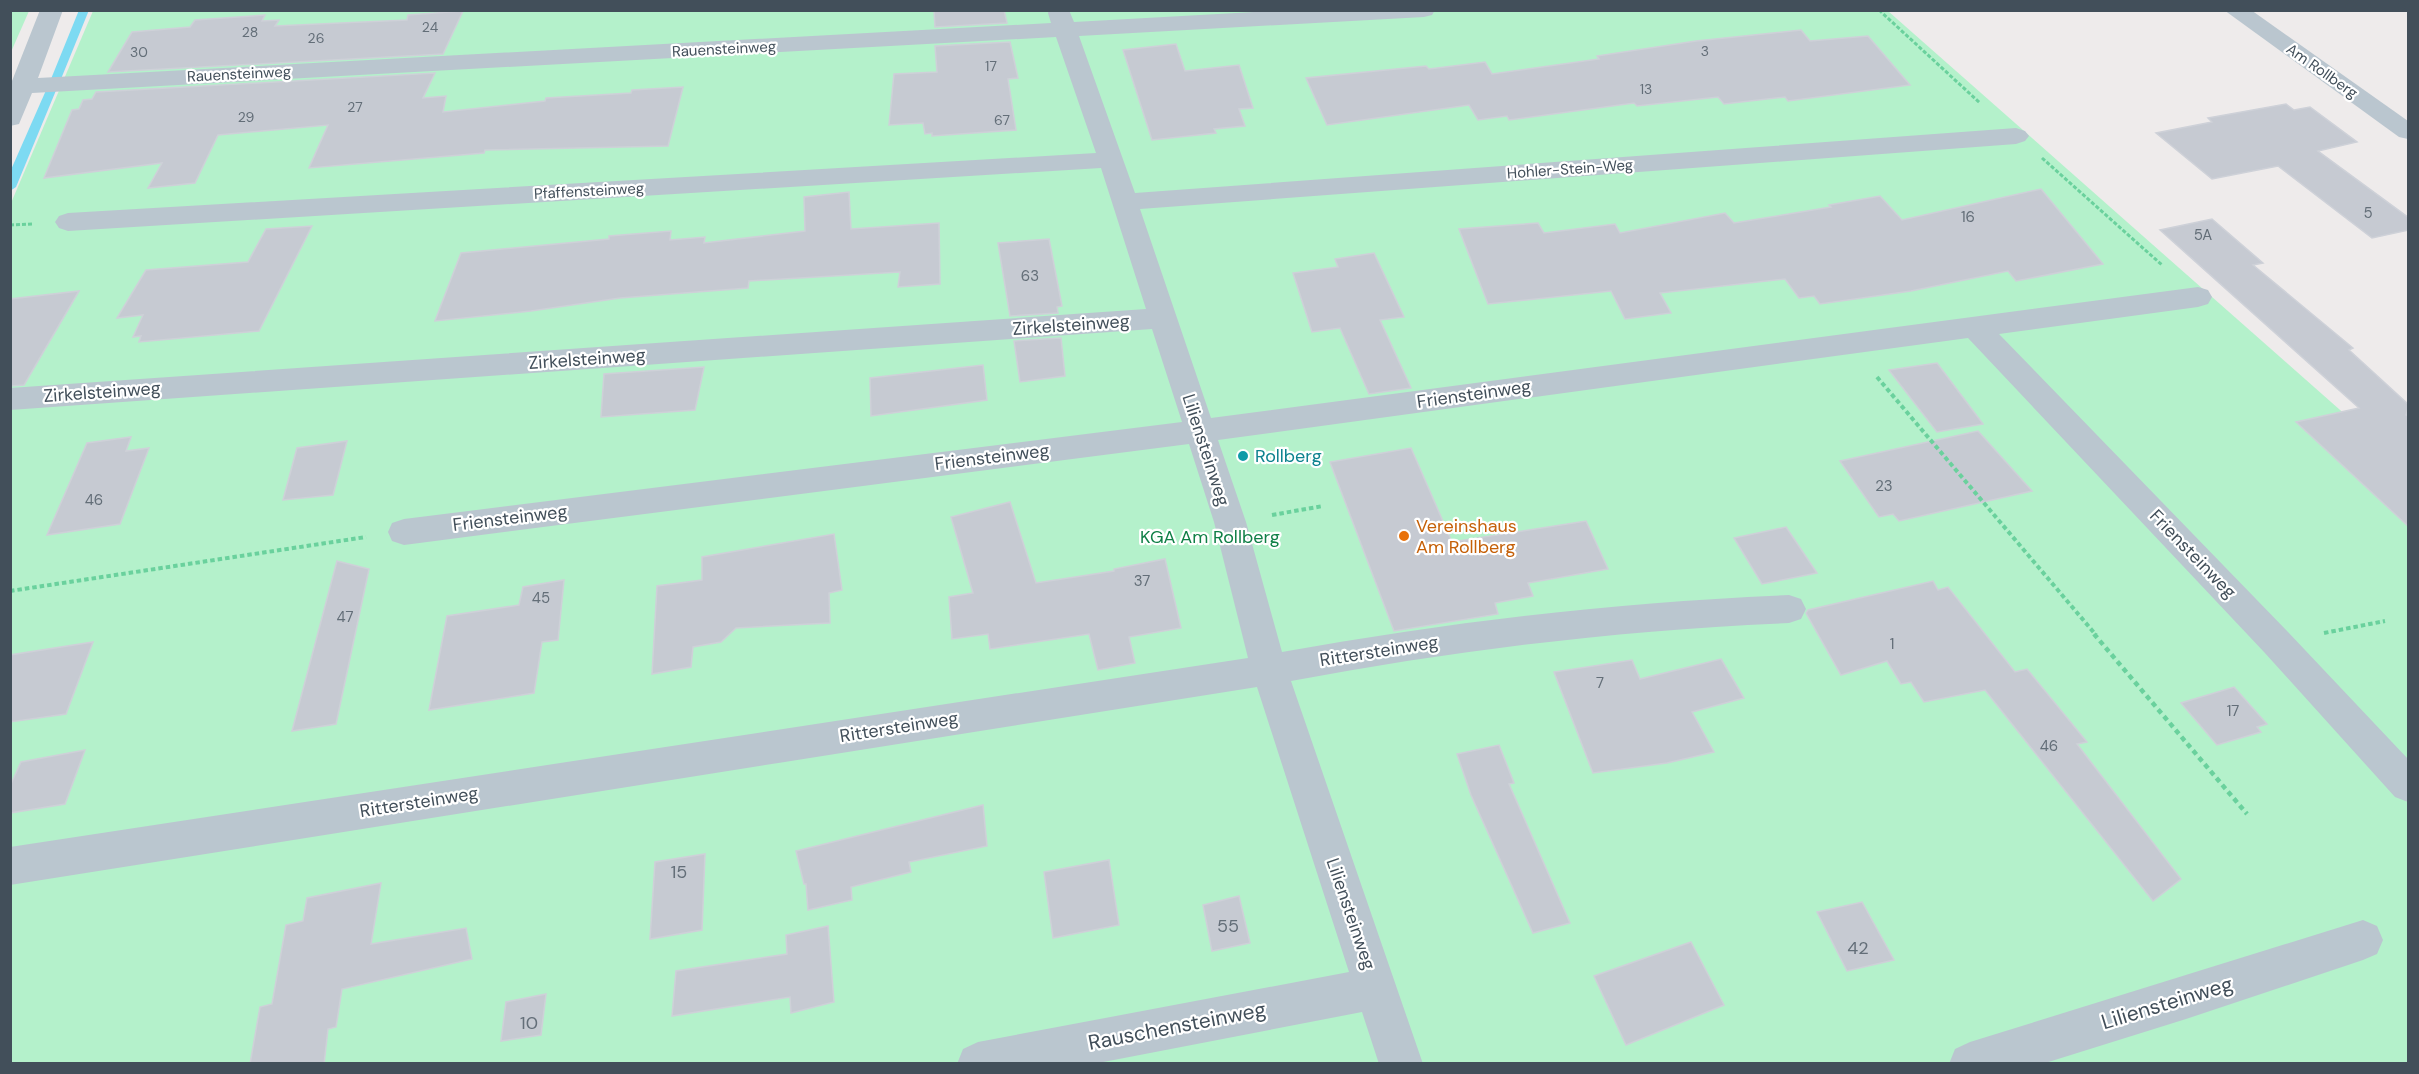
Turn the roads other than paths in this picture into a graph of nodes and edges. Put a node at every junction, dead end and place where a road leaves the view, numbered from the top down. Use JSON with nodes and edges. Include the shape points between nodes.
{"nodes":[{"id":1,"x":52,"y":10,"type":"edge"},
{"id":2,"x":1424,"y":10,"type":"edge"},
{"id":3,"x":2235,"y":10,"type":"edge"},
{"id":4,"x":1061,"y":21,"type":"edge"},
{"id":5,"x":24,"y":86,"type":"junction"},
{"id":6,"x":10,"y":119,"type":"edge"},
{"id":7,"x":2409,"y":132,"type":"edge"},
{"id":8,"x":2016,"y":136,"type":"dead end"},
{"id":9,"x":1111,"y":160,"type":"junction"},
{"id":10,"x":1124,"y":202,"type":"junction"},
{"id":11,"x":68,"y":222,"type":"dead end"},
{"id":12,"x":2198,"y":297,"type":"dead end"},
{"id":13,"x":1163,"y":318,"type":"junction"},
{"id":14,"x":1974,"y":326,"type":"junction"},
{"id":15,"x":10,"y":399,"type":"edge"},
{"id":16,"x":1200,"y":431,"type":"junction"},
{"id":17,"x":404,"y":532,"type":"road end"},
{"id":18,"x":1789,"y":609,"type":"dead end"},
{"id":19,"x":1269,"y":670,"type":"junction"},
{"id":20,"x":2409,"y":785,"type":"edge"},
{"id":21,"x":10,"y":866,"type":"edge"},
{"id":22,"x":2363,"y":940,"type":"dead end"},
{"id":23,"x":1376,"y":988,"type":"junction"},
{"id":24,"x":978,"y":1064,"type":"edge"},
{"id":25,"x":1401,"y":1064,"type":"edge"},
{"id":26,"x":1970,"y":1064,"type":"edge"}],
"edges":[{"from":1,"to":5,"type":"street"},
{"from":2,"to":4,"type":"street","name":"Rauensteinweg"},
{"from":3,"to":7,"type":"street","name":"Am Rollberg"},
{"from":4,"to":5,"type":"street","name":"Rauensteinweg"},
{"from":4,"to":9,"type":"street","name":"Liliensteinweg"},
{"from":5,"to":6,"type":"street"},
{"from":8,"to":10,"type":"street","name":"Hohler-Stein-Weg"},
{"from":9,"to":10,"type":"street","name":"Liliensteinweg"},
{"from":9,"to":11,"type":"street","name":"Pfaffensteinweg"},
{"from":10,"to":13,"type":"street","name":"Liliensteinweg"},
{"from":12,"to":14,"type":"street","name":"Friensteinweg"},
{"from":13,"to":15,"type":"street","name":"Zirkelsteinweg"},
{"from":13,"to":16,"type":"street","name":"Liliensteinweg"},
{"from":14,"to":16,"type":"street","name":"Friensteinweg"},
{"from":14,"to":20,"type":"street","name":"Friensteinweg"},
{"from":16,"to":17,"type":"street","name":"Friensteinweg"},
{"from":16,"to":19,"type":"street","name":"Liliensteinweg","via":[[1230,522]]},
{"from":18,"to":19,"type":"street","name":"Rittersteinweg","via":[[1694,612],[1554,626],[1359,652]]},
{"from":19,"to":21,"type":"street","name":"Rittersteinweg"},
{"from":19,"to":23,"type":"street","name":"Liliensteinweg"},
{"from":22,"to":26,"type":"street","name":"Liliensteinweg"},
{"from":23,"to":24,"type":"street","name":"Rauschensteinweg"},
{"from":23,"to":25,"type":"street","name":"Liliensteinweg"}]}
